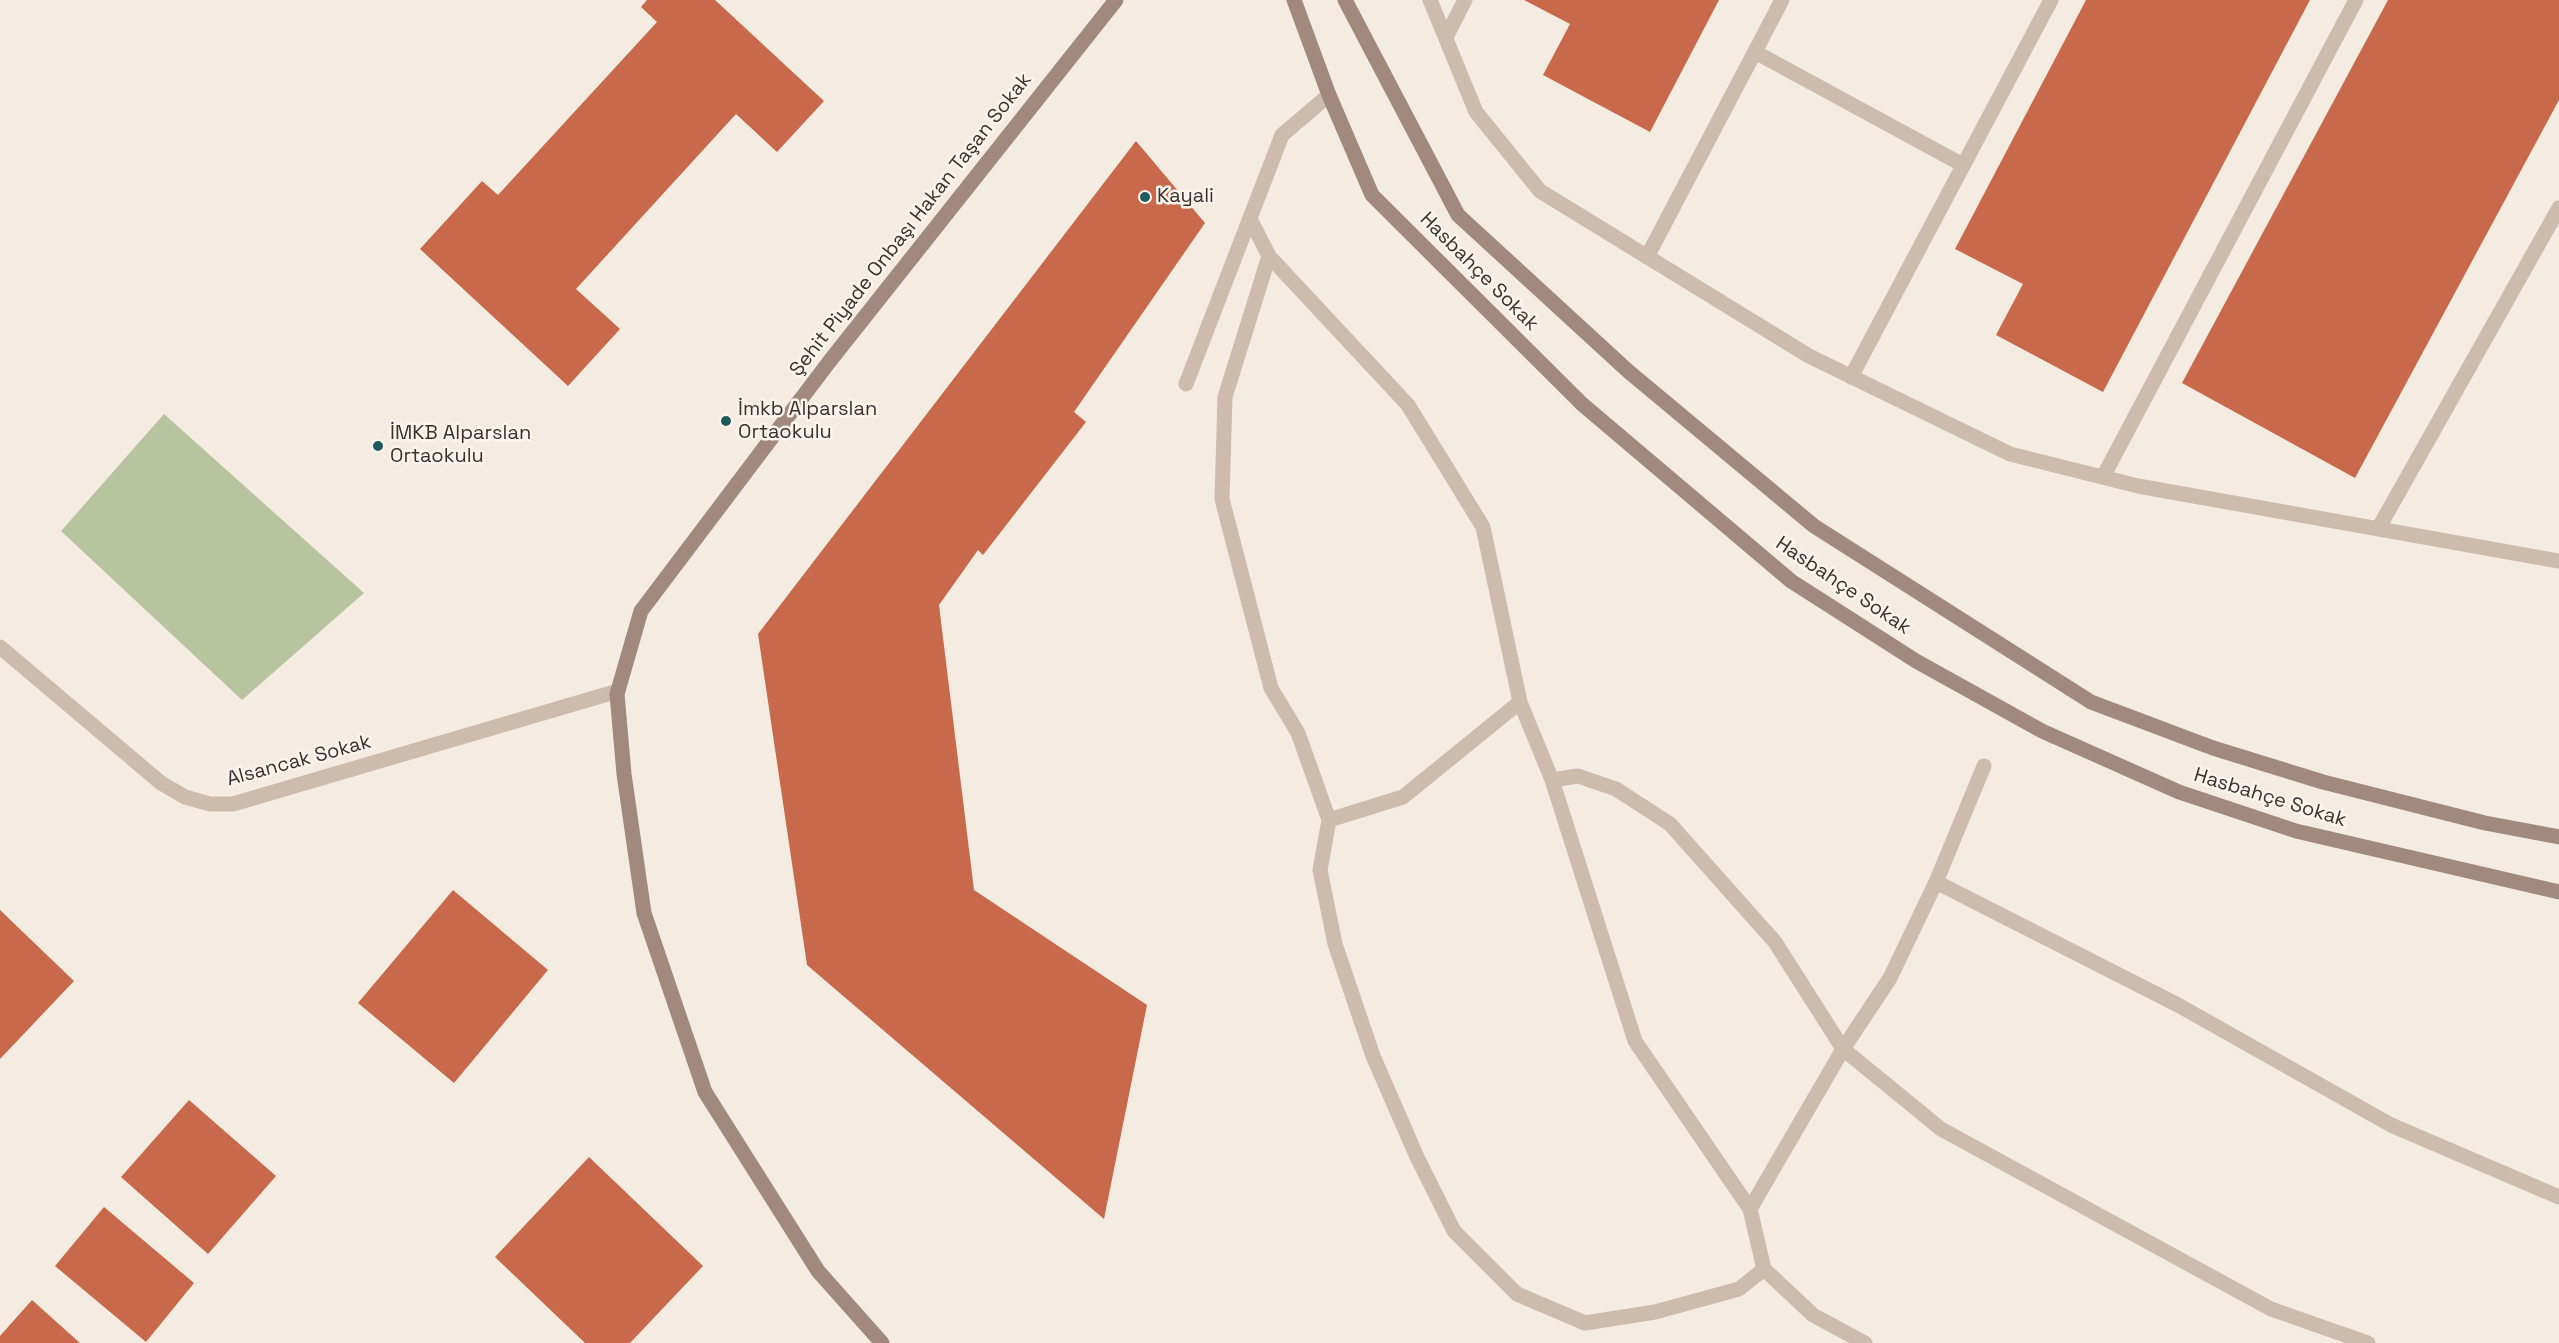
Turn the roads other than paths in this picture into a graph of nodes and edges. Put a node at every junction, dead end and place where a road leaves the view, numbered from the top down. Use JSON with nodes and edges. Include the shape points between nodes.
{"nodes":[{"id":1,"x":1116,"y":0,"type":"edge"},
{"id":2,"x":1294,"y":0,"type":"edge"},
{"id":3,"x":1345,"y":0,"type":"edge"},
{"id":4,"x":1430,"y":0,"type":"edge"},
{"id":5,"x":1466,"y":0,"type":"edge"},
{"id":6,"x":1782,"y":0,"type":"edge"},
{"id":7,"x":2051,"y":0,"type":"edge"},
{"id":8,"x":2356,"y":0,"type":"edge"},
{"id":9,"x":1446,"y":37,"type":"junction"},
{"id":10,"x":1755,"y":52,"type":"junction"},
{"id":11,"x":1329,"y":95,"type":"junction"},
{"id":12,"x":1964,"y":165,"type":"junction"},
{"id":13,"x":2559,"y":208,"type":"edge"},
{"id":14,"x":1250,"y":219,"type":"junction"},
{"id":15,"x":1269,"y":256,"type":"junction"},
{"id":16,"x":1647,"y":257,"type":"junction"},
{"id":17,"x":1851,"y":377,"type":"junction"},
{"id":18,"x":1186,"y":384,"type":"dead end"},
{"id":19,"x":2103,"y":477,"type":"junction"},
{"id":20,"x":2378,"y":529,"type":"junction"},
{"id":21,"x":2559,"y":561,"type":"edge"},
{"id":22,"x":0,"y":646,"type":"edge"},
{"id":23,"x":618,"y":691,"type":"junction"},
{"id":24,"x":1520,"y":702,"type":"junction"},
{"id":25,"x":1984,"y":766,"type":"dead end"},
{"id":26,"x":1552,"y":780,"type":"junction"},
{"id":27,"x":1329,"y":820,"type":"junction"},
{"id":28,"x":2559,"y":837,"type":"edge"},
{"id":29,"x":1936,"y":882,"type":"junction"},
{"id":30,"x":2559,"y":892,"type":"edge"},
{"id":31,"x":1843,"y":1049,"type":"junction"},
{"id":32,"x":2559,"y":1197,"type":"edge"},
{"id":33,"x":1750,"y":1209,"type":"junction"},
{"id":34,"x":1764,"y":1269,"type":"junction"},
{"id":35,"x":882,"y":1343,"type":"edge"},
{"id":36,"x":1865,"y":1343,"type":"edge"},
{"id":37,"x":2368,"y":1343,"type":"edge"}],
"edges":[{"from":1,"to":23,"type":"main road","name":"Şehit Piyade Onbaşı Hakan Taşan Sokak","via":[[829,362],[641,611]]},
{"from":2,"to":11,"type":"main road","name":"Hasbahçe Sokak"},
{"from":3,"to":28,"type":"main road","name":"Hasbahçe Sokak","via":[[1458,215],[1628,371],[1815,526],[2091,702],[2213,748],[2323,782],[2485,823]]},
{"from":4,"to":9,"type":"street"},
{"from":5,"to":9,"type":"street"},
{"from":6,"to":10,"type":"street"},
{"from":7,"to":12,"type":"street"},
{"from":8,"to":19,"type":"street"},
{"from":9,"to":16,"type":"street","via":[[1476,112],[1540,191]]},
{"from":10,"to":12,"type":"street"},
{"from":10,"to":16,"type":"street"},
{"from":11,"to":14,"type":"street","via":[[1282,135]]},
{"from":11,"to":30,"type":"main road","name":"Hasbahçe Sokak","via":[[1372,195],[1582,404],[1791,581],[1916,661],[2042,731],[2178,792],[2296,831]]},
{"from":12,"to":17,"type":"street"},
{"from":13,"to":20,"type":"street"},
{"from":14,"to":15,"type":"street"},
{"from":14,"to":18,"type":"street"},
{"from":15,"to":24,"type":"street","via":[[1407,405],[1483,527]]},
{"from":15,"to":27,"type":"street","via":[[1225,398],[1222,499],[1271,688],[1298,733]]},
{"from":16,"to":17,"type":"street","via":[[1809,356]]},
{"from":17,"to":19,"type":"street","via":[[2010,454]]},
{"from":19,"to":20,"type":"street"},
{"from":20,"to":21,"type":"street"},
{"from":22,"to":23,"type":"street","name":"Alsancak Sokak","via":[[161,783],[185,797],[210,804],[233,804]]},
{"from":23,"to":35,"type":"main road","name":"Şehit Piyade Onbaşı Hakan Taşan Sokak","via":[[624,774],[644,913],[705,1092],[818,1271]]},
{"from":24,"to":26,"type":"street"},
{"from":24,"to":27,"type":"street","via":[[1403,797]]},
{"from":25,"to":29,"type":"street"},
{"from":26,"to":31,"type":"street","via":[[1578,776],[1616,789],[1670,824],[1775,942]]},
{"from":26,"to":33,"type":"street","via":[[1635,1041]]},
{"from":27,"to":34,"type":"street","via":[[1320,870],[1335,944],[1373,1056],[1454,1231],[1517,1294],[1585,1323],[1655,1312],[1739,1289]]},
{"from":29,"to":31,"type":"street","via":[[1890,978]]},
{"from":29,"to":32,"type":"street","via":[[2178,1005],[2391,1125]]},
{"from":31,"to":33,"type":"street"},
{"from":31,"to":37,"type":"street","via":[[1941,1130],[2082,1209],[2271,1309]]},
{"from":33,"to":34,"type":"street"},
{"from":34,"to":36,"type":"street","via":[[1814,1315]]}]}
